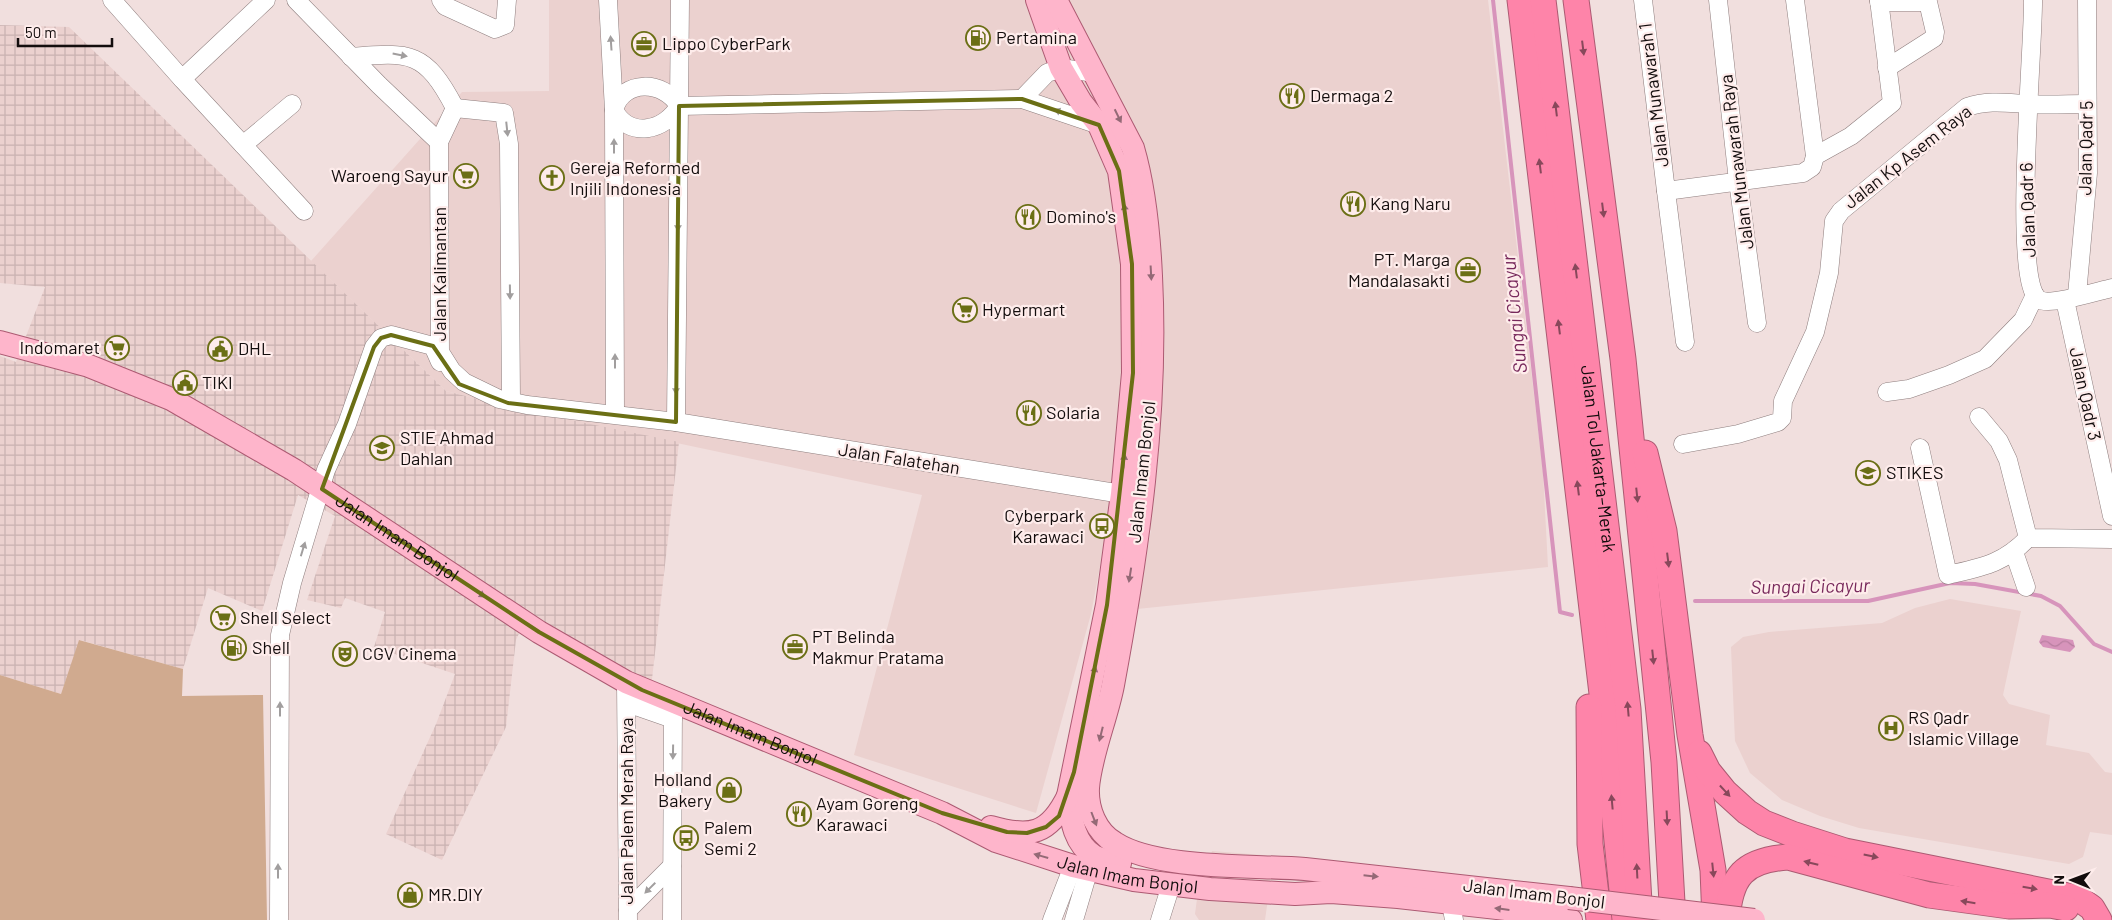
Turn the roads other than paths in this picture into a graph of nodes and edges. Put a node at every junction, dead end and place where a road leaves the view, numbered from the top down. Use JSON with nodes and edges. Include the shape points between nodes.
{"nodes":[{"id":1,"x":112,"y":0,"type":"edge"},
{"id":2,"x":266,"y":0,"type":"edge"},
{"id":3,"x":296,"y":0,"type":"edge"},
{"id":4,"x":441,"y":0,"type":"edge"},
{"id":5,"x":507,"y":0,"type":"edge"},
{"id":6,"x":608,"y":0,"type":"edge"},
{"id":7,"x":680,"y":0,"type":"edge"},
{"id":8,"x":1037,"y":0,"type":"edge"},
{"id":9,"x":1056,"y":0,"type":"edge"},
{"id":10,"x":1520,"y":0,"type":"edge"},
{"id":11,"x":1543,"y":0,"type":"edge"},
{"id":12,"x":1576,"y":0,"type":"edge"},
{"id":13,"x":1643,"y":0,"type":"edge"},
{"id":14,"x":1718,"y":0,"type":"edge"},
{"id":15,"x":1795,"y":0,"type":"edge"},
{"id":16,"x":2033,"y":0,"type":"edge"},
{"id":17,"x":2087,"y":0,"type":"edge"},
{"id":18,"x":1879,"y":1,"type":"edge"},
{"id":19,"x":361,"y":61,"type":"junction"},
{"id":20,"x":1061,"y":68,"type":"junction"},
{"id":21,"x":1887,"y":68,"type":"junction"},
{"id":22,"x":1095,"y":73,"type":"junction"},
{"id":23,"x":182,"y":79,"type":"junction"},
{"id":24,"x":1022,"y":99,"type":"junction"},
{"id":25,"x":292,"y":104,"type":"dead end"},
{"id":26,"x":2087,"y":104,"type":"junction"},
{"id":27,"x":679,"y":106,"type":"junction"},
{"id":28,"x":455,"y":108,"type":"junction"},
{"id":29,"x":2027,"y":108,"type":"junction"},
{"id":30,"x":614,"y":110,"type":"junction"},
{"id":31,"x":1099,"y":126,"type":"junction"},
{"id":32,"x":439,"y":142,"type":"junction"},
{"id":33,"x":244,"y":145,"type":"junction"},
{"id":34,"x":1815,"y":156,"type":"junction"},
{"id":35,"x":1738,"y":181,"type":"junction"},
{"id":36,"x":1666,"y":191,"type":"junction"},
{"id":37,"x":304,"y":211,"type":"dead end"},
{"id":38,"x":2112,"y":288,"type":"edge"},
{"id":39,"x":2071,"y":298,"type":"junction"},
{"id":40,"x":2040,"y":299,"type":"junction"},
{"id":41,"x":1757,"y":323,"type":"dead end"},
{"id":42,"x":0,"y":342,"type":"edge"},
{"id":43,"x":1685,"y":342,"type":"dead end"},
{"id":44,"x":1622,"y":359,"type":"junction"},
{"id":45,"x":1142,"y":372,"type":"junction"},
{"id":46,"x":1887,"y":392,"type":"dead end"},
{"id":47,"x":506,"y":398,"type":"junction"},
{"id":48,"x":615,"y":412,"type":"junction"},
{"id":49,"x":1979,"y":417,"type":"dead end"},
{"id":50,"x":676,"y":422,"type":"junction"},
{"id":51,"x":1683,"y":444,"type":"dead end"},
{"id":52,"x":1920,"y":448,"type":"dead end"},
{"id":53,"x":322,"y":489,"type":"junction"},
{"id":54,"x":1122,"y":494,"type":"junction"},
{"id":55,"x":2112,"y":516,"type":"edge"},
{"id":56,"x":1584,"y":537,"type":"junction"},
{"id":57,"x":2028,"y":538,"type":"junction"},
{"id":58,"x":2112,"y":539,"type":"edge"},
{"id":59,"x":2014,"y":552,"type":"junction"},
{"id":60,"x":2026,"y":587,"type":"dead end"},
{"id":61,"x":627,"y":692,"type":"junction"},
{"id":62,"x":673,"y":711,"type":"junction"},
{"id":63,"x":1690,"y":735,"type":"junction"},
{"id":64,"x":1068,"y":796,"type":"junction"},
{"id":65,"x":942,"y":813,"type":"junction"},
{"id":66,"x":672,"y":866,"type":"junction"},
{"id":67,"x":1081,"y":867,"type":"junction"},
{"id":68,"x":1171,"y":885,"type":"junction"},
{"id":69,"x":1337,"y":886,"type":"junction"},
{"id":70,"x":1452,"y":911,"type":"edge"},
{"id":71,"x":1569,"y":913,"type":"edge"},
{"id":72,"x":628,"y":915,"type":"edge"},
{"id":73,"x":279,"y":920,"type":"edge"},
{"id":74,"x":672,"y":920,"type":"edge"},
{"id":75,"x":1052,"y":920,"type":"edge"},
{"id":76,"x":1074,"y":920,"type":"edge"},
{"id":77,"x":1160,"y":920,"type":"edge"},
{"id":78,"x":1599,"y":920,"type":"edge"},
{"id":79,"x":1625,"y":920,"type":"edge"},
{"id":80,"x":1640,"y":920,"type":"edge"},
{"id":81,"x":1673,"y":920,"type":"edge"},
{"id":82,"x":1715,"y":920,"type":"edge"},
{"id":83,"x":1727,"y":920,"type":"edge"},
{"id":84,"x":1755,"y":920,"type":"edge"},
{"id":85,"x":2083,"y":920,"type":"edge"},
{"id":86,"x":2099,"y":920,"type":"edge"}],
"edges":[{"from":1,"to":23,"type":"street"},
{"from":2,"to":23,"type":"street"},
{"from":3,"to":19,"type":"street"},
{"from":4,"to":5,"type":"street","via":[[445,6],[495,29],[505,25]]},
{"from":30,"to":6,"type":"street","one_way":true},
{"from":7,"to":27,"type":"street"},
{"from":8,"to":20,"type":"main road","name":"Jalan Imam Bonjol"},
{"from":9,"to":22,"type":"main road","name":"Jalan Imam Bonjol"},
{"from":56,"to":10,"type":"highway","one_way":true},
{"from":80,"to":11,"type":"highway","name":"Jalan Tol Jakarta–Merak","one_way":true,"via":[[1628,709]]},
{"from":12,"to":44,"type":"highway","name":"Jalan Tol Jakarta–Merak","one_way":true},
{"from":13,"to":36,"type":"street","name":"Jalan Munawarah 1"},
{"from":14,"to":35,"type":"street","name":"Jalan Munawarah Raya"},
{"from":15,"to":34,"type":"street"},
{"from":16,"to":29,"type":"street","name":"Jalan Qadr 6","via":[[2034,35]]},
{"from":17,"to":26,"type":"street","name":"Jalan Qadr 5"},
{"from":18,"to":21,"type":"street"},
{"from":18,"to":21,"type":"street","via":[[1928,2],[1935,32],[1934,38]]},
{"from":19,"to":28,"type":"street","one_way":true,"via":[[393,53],[417,60],[441,81]]},
{"from":19,"to":32,"type":"street"},
{"from":20,"to":22,"type":"street"},
{"from":20,"to":24,"type":"street","via":[[1047,74]]},
{"from":20,"to":31,"type":"main road","name":"Jalan Imam Bonjol"},
{"from":21,"to":34,"type":"street","via":[[1892,103],[1852,136]]},
{"from":22,"to":45,"type":"main road","name":"Jalan Imam Bonjol","one_way":true,"via":[[1129,138],[1139,169],[1149,243],[1152,306]]},
{"from":23,"to":33,"type":"street"},
{"from":24,"to":27,"type":"street"},
{"from":31,"to":24,"type":"street","one_way":true},
{"from":25,"to":33,"type":"street"},
{"from":26,"to":29,"type":"street"},
{"from":26,"to":39,"type":"street","name":"Jalan Qadr 5","via":[[2088,172]]},
{"from":27,"to":30,"type":"street","via":[[659,126],[643,128],[620,122]]},
{"from":27,"to":30,"type":"street","via":[[674,96],[666,91],[654,87],[633,87],[621,95]]},
{"from":27,"to":50,"type":"street","one_way":true},
{"from":28,"to":32,"type":"street"},
{"from":28,"to":47,"type":"street","one_way":true,"via":[[504,113],[506,122],[509,144]]},
{"from":29,"to":40,"type":"street","name":"Jalan Qadr 6","via":[[2025,204],[2030,280]]},
{"from":29,"to":51,"type":"street","name":"Jalan Kp Asem Raya","via":[[2006,101],[1967,107],[1841,211],[1834,221],[1829,273],[1815,332],[1783,402],[1782,418],[1738,434]]},
{"from":48,"to":30,"type":"street","one_way":true},
{"from":45,"to":31,"type":"main road","name":"Jalan Imam Bonjol","one_way":true,"via":[[1119,171]]},
{"from":32,"to":47,"type":"street","name":"Jalan Kalimantan","via":[[440,352],[464,382]]},
{"from":33,"to":37,"type":"street"},
{"from":34,"to":35,"type":"street","name":"Jalan Munawarah 1","via":[[1812,167],[1803,173]]},
{"from":35,"to":36,"type":"street","name":"Jalan Munawarah 1"},
{"from":35,"to":41,"type":"street","name":"Jalan Munawarah Raya"},
{"from":36,"to":43,"type":"street","name":"Jalan Munawarah 1"},
{"from":38,"to":39,"type":"street"},
{"from":39,"to":40,"type":"street"},
{"from":39,"to":55,"type":"street","name":"Jalan Qadr 3"},
{"from":40,"to":46,"type":"street","via":[[1985,359],[1909,389]]},
{"from":42,"to":53,"type":"main road","name":"Jalan Imam Bonjol","via":[[89,366],[164,396]]},
{"from":44,"to":63,"type":"highway","one_way":true,"via":[[1664,531]]},
{"from":44,"to":81,"type":"highway","name":"Jalan Tol Jakarta–Merak","one_way":true,"via":[[1664,762]]},
{"from":54,"to":45,"type":"main road","name":"Jalan Imam Bonjol","one_way":true},
{"from":45,"to":69,"type":"main road","name":"Jalan Imam Bonjol","one_way":true,"via":[[1142,497],[1113,687],[1088,786],[1089,804],[1097,827],[1106,836],[1138,854]]},
{"from":47,"to":48,"type":"street"},
{"from":47,"to":53,"type":"street","via":[[507,403],[478,395],[459,384],[441,363],[432,346],[391,335],[381,338],[374,347],[347,424],[326,470]]},
{"from":48,"to":50,"type":"street"},
{"from":49,"to":57,"type":"street","via":[[1999,441],[2008,460]]},
{"from":50,"to":54,"type":"street","name":"Jalan Falatehan"},
{"from":52,"to":59,"type":"street","via":[[1948,575],[1983,567]]},
{"from":53,"to":61,"type":"main road","name":"Jalan Imam Bonjol","one_way":true},
{"from":73,"to":53,"type":"street","one_way":true,"via":[[280,635],[292,583]]},
{"from":64,"to":54,"type":"main road","name":"Jalan Imam Bonjol","one_way":true,"via":[[1108,605]]},
{"from":56,"to":78,"type":"highway","via":[[1590,844]]},
{"from":79,"to":56,"type":"highway","one_way":true},
{"from":57,"to":58,"type":"street"},
{"from":57,"to":59,"type":"street"},
{"from":59,"to":60,"type":"street"},
{"from":61,"to":62,"type":"main road","name":"Jalan Imam Bonjol"},
{"from":61,"to":72,"type":"street","name":"Jalan Palem Merah Raya"},
{"from":62,"to":65,"type":"main road","name":"Jalan Imam Bonjol"},
{"from":62,"to":66,"type":"street","one_way":true},
{"from":63,"to":82,"type":"highway","one_way":true,"via":[[1713,870]]},
{"from":63,"to":86,"type":"highway","one_way":true,"via":[[1704,764],[1724,792],[1764,823],[1845,851],[2078,898],[2092,908]]},
{"from":64,"to":65,"type":"main road","via":[[1058,816],[1046,827],[1027,833],[1007,832]]},
{"from":64,"to":69,"type":"main road","via":[[1073,826],[1083,847],[1095,856],[1131,866],[1210,877]]},
{"from":67,"to":65,"type":"main road","name":"Jalan Imam Bonjol","one_way":true,"via":[[996,841]]},
{"from":66,"to":72,"type":"street","one_way":true},
{"from":66,"to":74,"type":"street"},
{"from":67,"to":68,"type":"main road","name":"Jalan Imam Bonjol"},
{"from":67,"to":75,"type":"street"},
{"from":67,"to":76,"type":"street"},
{"from":68,"to":69,"type":"main road","name":"Jalan Imam Bonjol","via":[[1295,894]]},
{"from":68,"to":77,"type":"street"},
{"from":69,"to":70,"type":"main road","name":"Jalan Imam Bonjol"},
{"from":69,"to":71,"type":"main road","name":"Jalan Imam Bonjol","one_way":true},
{"from":71,"to":70,"type":"main road","name":"Jalan Imam Bonjol","one_way":true},
{"from":71,"to":84,"type":"main road","name":"Jalan Imam Bonjol","bridge":true},
{"from":85,"to":83,"type":"highway","one_way":true,"via":[[2068,909],[2050,905],[2009,906],[1929,895],[1788,857],[1771,858],[1750,865],[1739,874],[1733,885]]}]}
